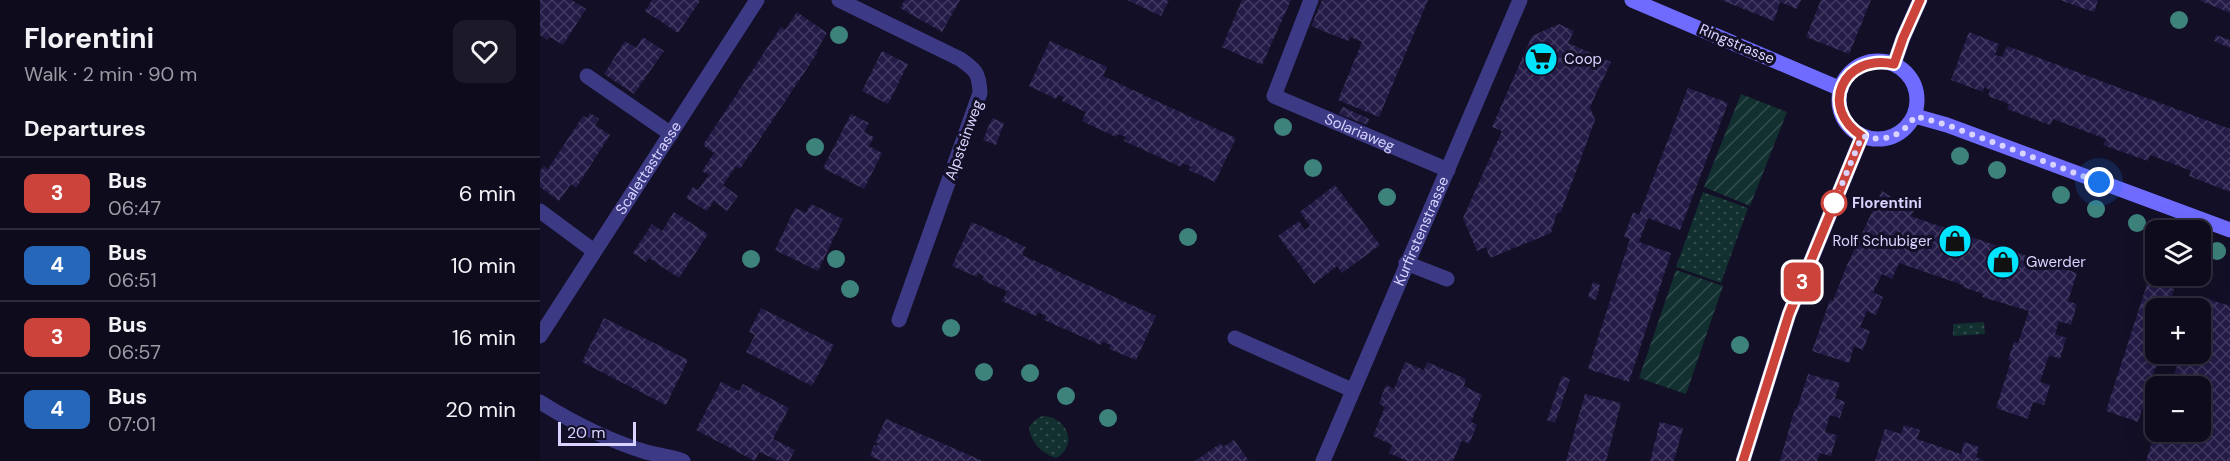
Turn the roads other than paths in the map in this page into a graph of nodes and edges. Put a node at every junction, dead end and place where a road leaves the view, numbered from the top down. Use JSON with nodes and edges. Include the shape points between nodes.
{"nodes":[{"id":1,"x":758,"y":0,"type":"edge"},
{"id":2,"x":839,"y":0,"type":"edge"},
{"id":3,"x":1311,"y":0,"type":"edge"},
{"id":4,"x":1520,"y":0,"type":"edge"},
{"id":5,"x":1632,"y":0,"type":"edge"},
{"id":6,"x":1920,"y":0,"type":"edge"},
{"id":7,"x":1894,"y":64,"type":"junction"},
{"id":8,"x":587,"y":76,"type":"dead end"},
{"id":9,"x":1841,"y":89,"type":"junction"},
{"id":10,"x":1915,"y":116,"type":"junction"},
{"id":11,"x":671,"y":134,"type":"junction"},
{"id":12,"x":1862,"y":136,"type":"junction"},
{"id":13,"x":1448,"y":170,"type":"junction"},
{"id":14,"x":540,"y":211,"type":"edge"},
{"id":15,"x":2230,"y":230,"type":"edge"},
{"id":16,"x":594,"y":251,"type":"junction"},
{"id":17,"x":1406,"y":263,"type":"junction"},
{"id":18,"x":1447,"y":279,"type":"dead end"},
{"id":19,"x":899,"y":320,"type":"dead end"},
{"id":20,"x":540,"y":336,"type":"edge"},
{"id":21,"x":1234,"y":338,"type":"dead end"},
{"id":22,"x":1352,"y":390,"type":"junction"},
{"id":23,"x":540,"y":402,"type":"edge"},
{"id":24,"x":682,"y":461,"type":"edge"},
{"id":25,"x":1323,"y":461,"type":"edge"},
{"id":26,"x":1743,"y":461,"type":"edge"}],
"edges":[{"from":1,"to":11,"type":"street","name":"Scalettastrasse"},
{"from":2,"to":19,"type":"street","name":"Alpsteinweg","via":[[960,59],[976,71],[980,81],[980,93]]},
{"from":3,"to":13,"type":"street","name":"Solariaweg","via":[[1274,96]]},
{"from":4,"to":13,"type":"street","name":"Kurfirstenstrasse"},
{"from":5,"to":9,"type":"main road","name":"Ringstrasse"},
{"from":6,"to":7,"type":"street"},
{"from":7,"to":9,"type":"main road","via":[[1874,62],[1856,68]]},
{"from":7,"to":10,"type":"main road","via":[[1912,80],[1917,91]]},
{"from":8,"to":11,"type":"street"},
{"from":9,"to":12,"type":"main road","via":[[1839,100],[1845,121]]},
{"from":10,"to":12,"type":"main road","via":[[1898,135],[1874,140]]},
{"from":10,"to":15,"type":"main road"},
{"from":11,"to":16,"type":"street","name":"Scalettastrasse"},
{"from":12,"to":26,"type":"street","via":[[1789,314]]},
{"from":13,"to":17,"type":"street","name":"Kurfirstenstrasse"},
{"from":14,"to":16,"type":"street"},
{"from":16,"to":20,"type":"street","name":"Scalettastrasse"},
{"from":17,"to":18,"type":"street"},
{"from":17,"to":22,"type":"street","name":"Kurfirstenstrasse"},
{"from":21,"to":22,"type":"street"},
{"from":22,"to":25,"type":"street","name":"Kurfirstenstrasse"},
{"from":23,"to":24,"type":"street","via":[[611,438]]}]}
